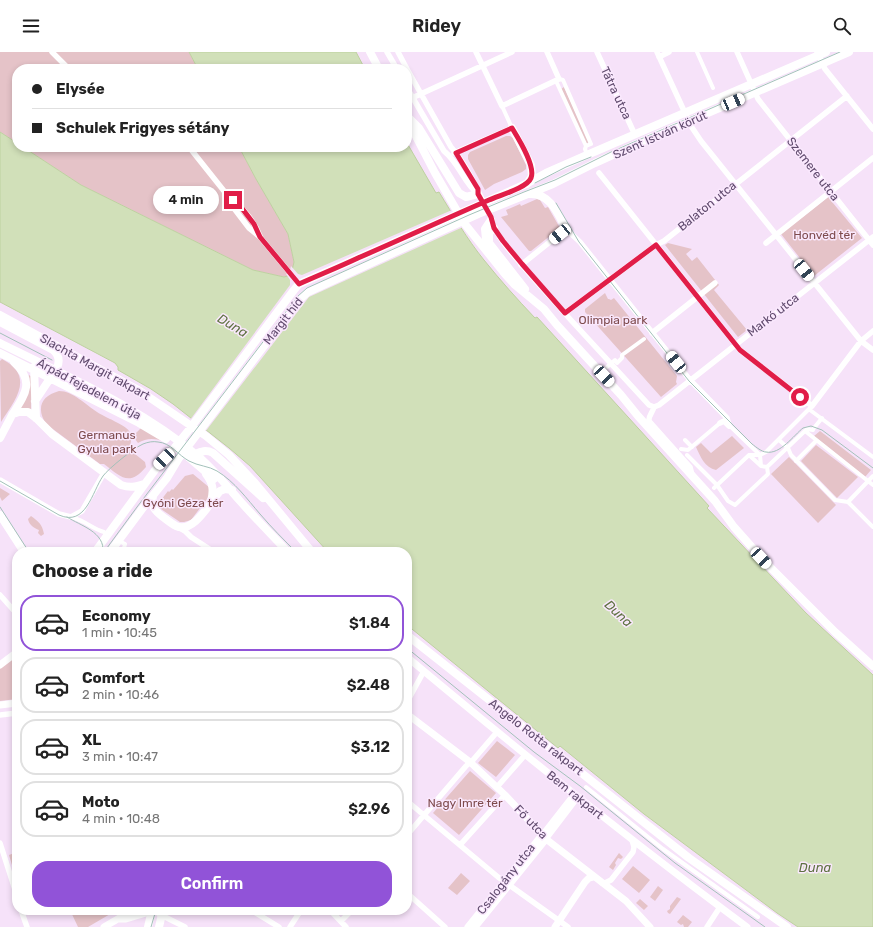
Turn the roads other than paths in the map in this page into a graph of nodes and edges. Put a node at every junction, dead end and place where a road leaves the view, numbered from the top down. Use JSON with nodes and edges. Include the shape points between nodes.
{"nodes":[{"id":1,"x":52,"y":52,"type":"edge"},
{"id":2,"x":370,"y":52,"type":"edge"},
{"id":3,"x":387,"y":52,"type":"edge"},
{"id":4,"x":398,"y":52,"type":"edge"},
{"id":5,"x":476,"y":52,"type":"edge"},
{"id":6,"x":512,"y":52,"type":"edge"},
{"id":7,"x":547,"y":52,"type":"edge"},
{"id":8,"x":597,"y":52,"type":"edge"},
{"id":9,"x":669,"y":52,"type":"edge"},
{"id":10,"x":697,"y":52,"type":"edge"},
{"id":11,"x":737,"y":52,"type":"edge"},
{"id":12,"x":849,"y":52,"type":"edge"},
{"id":13,"x":821,"y":53,"type":"edge"},
{"id":14,"x":658,"y":54,"type":"edge"},
{"id":15,"x":63,"y":64,"type":"edge"},
{"id":16,"x":376,"y":64,"type":"edge"},
{"id":17,"x":394,"y":64,"type":"edge"},
{"id":18,"x":404,"y":64,"type":"edge"},
{"id":19,"x":822,"y":64,"type":"junction"},
{"id":20,"x":482,"y":66,"type":"junction"},
{"id":21,"x":412,"y":79,"type":"edge"},
{"id":22,"x":558,"y":80,"type":"junction"},
{"id":23,"x":751,"y":84,"type":"junction"},
{"id":24,"x":713,"y":88,"type":"dead end"},
{"id":25,"x":755,"y":93,"type":"junction"},
{"id":26,"x":420,"y":94,"type":"junction"},
{"id":27,"x":847,"y":96,"type":"junction"},
{"id":28,"x":412,"y":98,"type":"joint"},
{"id":29,"x":502,"y":106,"type":"junction"},
{"id":30,"x":685,"y":113,"type":"junction"},
{"id":31,"x":412,"y":121,"type":"edge"},
{"id":32,"x":689,"y":122,"type":"junction"},
{"id":33,"x":512,"y":128,"type":"junction"},
{"id":34,"x":412,"y":129,"type":"edge"},
{"id":35,"x":873,"y":129,"type":"edge"},
{"id":36,"x":635,"y":135,"type":"junction"},
{"id":37,"x":790,"y":140,"type":"junction"},
{"id":38,"x":444,"y":151,"type":"junction"},
{"id":39,"x":193,"y":152,"type":"edge"},
{"id":40,"x":456,"y":153,"type":"junction"},
{"id":41,"x":586,"y":155,"type":"junction"},
{"id":42,"x":873,"y":158,"type":"edge"},
{"id":43,"x":599,"y":174,"type":"dead end"},
{"id":44,"x":530,"y":181,"type":"junction"},
{"id":45,"x":735,"y":184,"type":"junction"},
{"id":46,"x":539,"y":192,"type":"junction"},
{"id":47,"x":830,"y":192,"type":"junction"},
{"id":48,"x":478,"y":194,"type":"junction"},
{"id":49,"x":493,"y":224,"type":"junction"},
{"id":50,"x":566,"y":229,"type":"junction"},
{"id":51,"x":776,"y":235,"type":"junction"},
{"id":52,"x":872,"y":240,"type":"edge"},
{"id":53,"x":766,"y":243,"type":"dead end"},
{"id":54,"x":656,"y":245,"type":"junction"},
{"id":55,"x":522,"y":264,"type":"junction"},
{"id":56,"x":610,"y":280,"type":"junction"},
{"id":57,"x":814,"y":282,"type":"junction"},
{"id":58,"x":715,"y":283,"type":"dead end"},
{"id":59,"x":299,"y":284,"type":"junction"},
{"id":60,"x":697,"y":297,"type":"junction"},
{"id":61,"x":531,"y":298,"type":"junction"},
{"id":62,"x":565,"y":313,"type":"junction"},
{"id":63,"x":0,"y":315,"type":"edge"},
{"id":64,"x":1,"y":323,"type":"edge"},
{"id":65,"x":873,"y":330,"type":"edge"},
{"id":66,"x":652,"y":333,"type":"junction"},
{"id":67,"x":861,"y":341,"type":"junction"},
{"id":68,"x":0,"y":343,"type":"edge"},
{"id":69,"x":735,"y":345,"type":"junction"},
{"id":70,"x":873,"y":350,"type":"edge"},
{"id":71,"x":3,"y":354,"type":"edge"},
{"id":72,"x":25,"y":356,"type":"junction"},
{"id":73,"x":46,"y":365,"type":"junction"},
{"id":74,"x":609,"y":365,"type":"junction"},
{"id":75,"x":33,"y":368,"type":"junction"},
{"id":76,"x":56,"y":371,"type":"junction"},
{"id":77,"x":26,"y":379,"type":"junction"},
{"id":78,"x":51,"y":379,"type":"junction"},
{"id":79,"x":690,"y":380,"type":"junction"},
{"id":80,"x":65,"y":386,"type":"junction"},
{"id":81,"x":43,"y":390,"type":"junction"},
{"id":82,"x":34,"y":401,"type":"junction"},
{"id":83,"x":654,"y":407,"type":"junction"},
{"id":84,"x":811,"y":408,"type":"junction"},
{"id":85,"x":13,"y":414,"type":"junction"},
{"id":86,"x":36,"y":418,"type":"junction"},
{"id":87,"x":822,"y":418,"type":"junction"},
{"id":88,"x":720,"y":423,"type":"joint"},
{"id":89,"x":730,"y":426,"type":"junction"},
{"id":90,"x":805,"y":432,"type":"junction"},
{"id":91,"x":1,"y":433,"type":"edge"},
{"id":92,"x":685,"y":440,"type":"dead end"},
{"id":93,"x":779,"y":440,"type":"junction"},
{"id":94,"x":816,"y":441,"type":"junction"},
{"id":95,"x":692,"y":447,"type":"junction"},
{"id":96,"x":788,"y":448,"type":"junction"},
{"id":97,"x":191,"y":455,"type":"junction"},
{"id":98,"x":749,"y":455,"type":"junction"},
{"id":99,"x":760,"y":455,"type":"junction"},
{"id":100,"x":873,"y":457,"type":"edge"},
{"id":101,"x":796,"y":461,"type":"junction"},
{"id":102,"x":761,"y":466,"type":"junction"},
{"id":103,"x":201,"y":467,"type":"junction"},
{"id":104,"x":767,"y":467,"type":"junction"},
{"id":105,"x":104,"y":473,"type":"junction"},
{"id":106,"x":692,"y":476,"type":"junction"},
{"id":107,"x":873,"y":476,"type":"edge"},
{"id":108,"x":0,"y":480,"type":"edge"},
{"id":109,"x":868,"y":482,"type":"junction"},
{"id":110,"x":873,"y":485,"type":"edge"},
{"id":111,"x":141,"y":486,"type":"junction"},
{"id":112,"x":716,"y":487,"type":"junction"},
{"id":113,"x":231,"y":491,"type":"junction"},
{"id":114,"x":153,"y":496,"type":"junction"},
{"id":115,"x":211,"y":502,"type":"junction"},
{"id":116,"x":848,"y":502,"type":"junction"},
{"id":117,"x":273,"y":505,"type":"junction"},
{"id":118,"x":0,"y":515,"type":"edge"},
{"id":119,"x":74,"y":517,"type":"junction"},
{"id":120,"x":195,"y":523,"type":"junction"},
{"id":121,"x":178,"y":527,"type":"junction"},
{"id":122,"x":873,"y":527,"type":"edge"},
{"id":123,"x":104,"y":532,"type":"dead end"},
{"id":124,"x":191,"y":538,"type":"junction"},
{"id":125,"x":121,"y":542,"type":"dead end"},
{"id":126,"x":21,"y":547,"type":"edge"},
{"id":127,"x":99,"y":547,"type":"edge"},
{"id":128,"x":114,"y":547,"type":"edge"},
{"id":129,"x":124,"y":547,"type":"edge"},
{"id":130,"x":204,"y":547,"type":"edge"},
{"id":131,"x":283,"y":547,"type":"edge"},
{"id":132,"x":308,"y":547,"type":"edge"},
{"id":133,"x":0,"y":595,"type":"edge"},
{"id":134,"x":12,"y":608,"type":"edge"},
{"id":135,"x":412,"y":639,"type":"edge"},
{"id":136,"x":12,"y":656,"type":"edge"},
{"id":137,"x":412,"y":661,"type":"edge"},
{"id":138,"x":0,"y":665,"type":"edge"},
{"id":139,"x":873,"y":666,"type":"edge"},
{"id":140,"x":424,"y":671,"type":"junction"},
{"id":141,"x":412,"y":693,"type":"edge"},
{"id":142,"x":12,"y":704,"type":"edge"},
{"id":143,"x":0,"y":705,"type":"edge"},
{"id":144,"x":12,"y":714,"type":"edge"},
{"id":145,"x":0,"y":715,"type":"edge"},
{"id":146,"x":412,"y":718,"type":"edge"},
{"id":147,"x":498,"y":732,"type":"junction"},
{"id":148,"x":526,"y":755,"type":"junction"},
{"id":149,"x":470,"y":762,"type":"junction"},
{"id":150,"x":497,"y":787,"type":"junction"},
{"id":151,"x":586,"y":788,"type":"dead end"},
{"id":152,"x":505,"y":795,"type":"junction"},
{"id":153,"x":576,"y":796,"type":"junction"},
{"id":154,"x":412,"y":805,"type":"edge"},
{"id":155,"x":424,"y":814,"type":"junction"},
{"id":156,"x":412,"y":829,"type":"edge"},
{"id":157,"x":544,"y":837,"type":"junction"},
{"id":158,"x":632,"y":840,"type":"junction"},
{"id":159,"x":460,"y":845,"type":"junction"},
{"id":160,"x":0,"y":846,"type":"edge"},
{"id":161,"x":593,"y":877,"type":"junction"},
{"id":162,"x":12,"y":881,"type":"edge"},
{"id":163,"x":506,"y":883,"type":"junction"},
{"id":164,"x":601,"y":883,"type":"junction"},
{"id":165,"x":412,"y":897,"type":"edge"},
{"id":166,"x":720,"y":907,"type":"junction"},
{"id":167,"x":23,"y":915,"type":"edge"},
{"id":168,"x":122,"y":915,"type":"edge"},
{"id":169,"x":124,"y":915,"type":"edge"},
{"id":170,"x":137,"y":915,"type":"edge"},
{"id":171,"x":154,"y":915,"type":"edge"},
{"id":172,"x":157,"y":915,"type":"edge"},
{"id":173,"x":163,"y":915,"type":"edge"},
{"id":174,"x":259,"y":915,"type":"edge"},
{"id":175,"x":298,"y":915,"type":"edge"},
{"id":176,"x":335,"y":915,"type":"edge"},
{"id":177,"x":347,"y":915,"type":"edge"},
{"id":178,"x":758,"y":917,"type":"dead end"},
{"id":179,"x":560,"y":920,"type":"junction"},
{"id":180,"x":341,"y":921,"type":"junction"},
{"id":181,"x":649,"y":926,"type":"edge"},
{"id":182,"x":27,"y":927,"type":"edge"},
{"id":183,"x":104,"y":927,"type":"edge"},
{"id":184,"x":148,"y":927,"type":"edge"},
{"id":185,"x":159,"y":927,"type":"edge"},
{"id":186,"x":185,"y":927,"type":"edge"},
{"id":187,"x":279,"y":927,"type":"edge"},
{"id":188,"x":290,"y":927,"type":"edge"},
{"id":189,"x":346,"y":927,"type":"edge"},
{"id":190,"x":445,"y":927,"type":"edge"},
{"id":191,"x":468,"y":927,"type":"edge"},
{"id":192,"x":475,"y":927,"type":"edge"},
{"id":193,"x":555,"y":927,"type":"edge"},
{"id":194,"x":568,"y":927,"type":"edge"},
{"id":195,"x":707,"y":927,"type":"edge"},
{"id":196,"x":747,"y":927,"type":"edge"},
{"id":197,"x":787,"y":927,"type":"edge"}],
"edges":[{"from":1,"to":15,"type":"street"},
{"from":2,"to":16,"type":"main road"},
{"from":3,"to":17,"type":"street"},
{"from":4,"to":18,"type":"street"},
{"from":5,"to":20,"type":"street"},
{"from":6,"to":20,"type":"street"},
{"from":7,"to":22,"type":"street"},
{"from":8,"to":36,"type":"street","name":"Tátra utca"},
{"from":9,"to":14,"type":"street"},
{"from":10,"to":24,"type":"street"},
{"from":11,"to":23,"type":"street","name":"Szemere utca"},
{"from":12,"to":19,"type":"main road","name":"Szent István körút"},
{"from":13,"to":19,"type":"street"},
{"from":13,"to":23,"type":"main road","name":"Szent István körút"},
{"from":14,"to":30,"type":"street"},
{"from":19,"to":25,"type":"main road","name":"Szent István körút"},
{"from":19,"to":27,"type":"street"},
{"from":20,"to":26,"type":"street"},
{"from":20,"to":29,"type":"street"},
{"from":21,"to":26,"type":"street"},
{"from":22,"to":29,"type":"street"},
{"from":22,"to":41,"type":"street","via":[[562,80],[591,144],[586,146]]},
{"from":23,"to":25,"type":"street","name":"Szemere utca"},
{"from":23,"to":30,"type":"main road","name":"Szent István körút"},
{"from":25,"to":32,"type":"main road","name":"Szent István körút"},
{"from":25,"to":37,"type":"street","name":"Szemere utca"},
{"from":26,"to":28,"type":"street"},
{"from":26,"to":40,"type":"street"},
{"from":27,"to":35,"type":"street"},
{"from":27,"to":37,"type":"street","name":"Balaton utca"},
{"from":28,"to":38,"type":"street"},
{"from":29,"to":33,"type":"street"},
{"from":30,"to":32,"type":"street"},
{"from":30,"to":36,"type":"main road","name":"Szent István körút"},
{"from":31,"to":48,"type":"main road","via":[[419,128],[459,193],[466,197]]},
{"from":32,"to":45,"type":"street"},
{"from":32,"to":46,"type":"main road","name":"Szent István körút","via":[[595,163]]},
{"from":33,"to":40,"type":"street"},
{"from":33,"to":44,"type":"main road","via":[[531,165],[533,174]]},
{"from":34,"to":61,"type":"main road","via":[[464,223],[510,280]]},
{"from":36,"to":41,"type":"main road","name":"Szent István körút"},
{"from":37,"to":45,"type":"street","name":"Balaton utca"},
{"from":37,"to":47,"type":"street","name":"Szemere utca"},
{"from":38,"to":40,"type":"street"},
{"from":38,"to":48,"type":"street","via":[[453,159]]},
{"from":39,"to":59,"type":"street","name":"Margit híd","via":[[228,196],[245,212],[257,227],[260,237]]},
{"from":40,"to":48,"type":"street","via":[[475,183]]},
{"from":41,"to":44,"type":"main road","name":"Szent István körút"},
{"from":42,"to":47,"type":"street"},
{"from":43,"to":54,"type":"street"},
{"from":44,"to":59,"type":"main road","name":"Margit híd"},
{"from":45,"to":51,"type":"street"},
{"from":45,"to":54,"type":"street","name":"Balaton utca"},
{"from":46,"to":50,"type":"main road","via":[[549,201]]},
{"from":46,"to":114,"type":"main road","name":"Margit híd","via":[[524,195],[305,293]]},
{"from":47,"to":51,"type":"street"},
{"from":47,"to":52,"type":"street","name":"Szemere utca"},
{"from":48,"to":49,"type":"street"},
{"from":49,"to":55,"type":"street"},
{"from":49,"to":61,"type":"main road","via":[[485,229],[485,236]]},
{"from":50,"to":55,"type":"street"},
{"from":50,"to":56,"type":"street","via":[[580,242]]},
{"from":51,"to":53,"type":"street"},
{"from":51,"to":57,"type":"street"},
{"from":52,"to":57,"type":"street","name":"Markó utca"},
{"from":54,"to":56,"type":"street","name":"Balaton utca"},
{"from":54,"to":60,"type":"street"},
{"from":55,"to":62,"type":"street"},
{"from":56,"to":62,"type":"street","name":"Balaton utca"},
{"from":56,"to":66,"type":"street"},
{"from":57,"to":67,"type":"street"},
{"from":57,"to":69,"type":"street","name":"Markó utca"},
{"from":58,"to":60,"type":"street"},
{"from":59,"to":111,"type":"main road","name":"Margit híd","via":[[188,431]]},
{"from":60,"to":66,"type":"street"},
{"from":60,"to":69,"type":"street"},
{"from":61,"to":106,"type":"main road","via":[[621,394]]},
{"from":62,"to":74,"type":"street"},
{"from":63,"to":117,"type":"main road","name":"Slachta Margit rakpart","via":[[140,391],[187,422],[229,455]]},
{"from":64,"to":76,"type":"main road","via":[[56,352],[59,362]]},
{"from":65,"to":67,"type":"street"},
{"from":66,"to":74,"type":"street","via":[[622,355],[617,362],[615,360]]},
{"from":66,"to":79,"type":"street"},
{"from":67,"to":70,"type":"street"},
{"from":67,"to":84,"type":"street"},
{"from":68,"to":72,"type":"main road","name":"Árpád fejedelem útja"},
{"from":69,"to":79,"type":"street","name":"Markó utca"},
{"from":69,"to":84,"type":"street"},
{"from":71,"to":75,"type":"main road","name":"Árpád fejedelem útja"},
{"from":71,"to":77,"type":"main road","via":[[16,364]]},
{"from":72,"to":73,"type":"main road","name":"Árpád fejedelem útja"},
{"from":72,"to":75,"type":"main road"},
{"from":73,"to":75,"type":"main road"},
{"from":73,"to":76,"type":"main road","name":"Árpád fejedelem útja"},
{"from":74,"to":83,"type":"street"},
{"from":75,"to":77,"type":"main road"},
{"from":75,"to":78,"type":"main road","name":"Árpád fejedelem útja"},
{"from":75,"to":82,"type":"main road"},
{"from":76,"to":78,"type":"main road"},
{"from":76,"to":97,"type":"main road","name":"Árpád fejedelem útja","via":[[130,408]]},
{"from":77,"to":85,"type":"main road","via":[[24,397]]},
{"from":78,"to":80,"type":"main road","name":"Árpád fejedelem útja"},
{"from":78,"to":81,"type":"main road"},
{"from":79,"to":83,"type":"street","name":"Markó utca"},
{"from":79,"to":89,"type":"street","via":[[727,418]]},
{"from":80,"to":81,"type":"main road"},
{"from":80,"to":97,"type":"main road","name":"Árpád fejedelem útja","via":[[156,432]]},
{"from":81,"to":82,"type":"main road"},
{"from":82,"to":86,"type":"main road"},
{"from":83,"to":106,"type":"street","via":[[649,421],[690,467]]},
{"from":84,"to":87,"type":"street"},
{"from":84,"to":93,"type":"street"},
{"from":85,"to":86,"type":"main road","via":[[23,411]]},
{"from":85,"to":91,"type":"main road"},
{"from":86,"to":105,"type":"main road","via":[[52,434]]},
{"from":87,"to":90,"type":"street","via":[[813,429],[807,429]]},
{"from":87,"to":100,"type":"street"},
{"from":88,"to":89,"type":"street","via":[[724,421]]},
{"from":88,"to":95,"type":"street"},
{"from":89,"to":99,"type":"street"},
{"from":90,"to":94,"type":"street"},
{"from":90,"to":96,"type":"street"},
{"from":92,"to":95,"type":"street"},
{"from":93,"to":96,"type":"street"},
{"from":93,"to":99,"type":"street"},
{"from":94,"to":101,"type":"street"},
{"from":94,"to":109,"type":"street"},
{"from":95,"to":112,"type":"street","via":[[688,450],[681,449]]},
{"from":96,"to":101,"type":"street"},
{"from":96,"to":104,"type":"street"},
{"from":97,"to":103,"type":"main road"},
{"from":97,"to":113,"type":"main road"},
{"from":97,"to":117,"type":"main road","via":[[202,451],[213,453]]},
{"from":98,"to":99,"type":"street"},
{"from":98,"to":102,"type":"street"},
{"from":98,"to":112,"type":"street"},
{"from":99,"to":102,"type":"street"},
{"from":101,"to":116,"type":"street","via":[[835,500]]},
{"from":102,"to":104,"type":"street"},
{"from":103,"to":113,"type":"main road"},
{"from":103,"to":115,"type":"main road","via":[[212,485]]},
{"from":104,"to":112,"type":"street","via":[[768,474],[735,505]]},
{"from":105,"to":111,"type":"main road","via":[[120,485],[129,488]]},
{"from":105,"to":119,"type":"street","via":[[82,511]]},
{"from":106,"to":139,"type":"main road","via":[[767,564]]},
{"from":107,"to":109,"type":"street"},
{"from":108,"to":119,"type":"street","via":[[59,514]]},
{"from":109,"to":110,"type":"street"},
{"from":109,"to":116,"type":"street"},
{"from":111,"to":127,"type":"main road","name":"Margit híd"},
{"from":113,"to":115,"type":"main road","via":[[220,491]]},
{"from":113,"to":131,"type":"main road"},
{"from":114,"to":121,"type":"main road","via":[[155,510]]},
{"from":114,"to":128,"type":"main road","name":"Margit híd"},
{"from":115,"to":120,"type":"main road"},
{"from":116,"to":122,"type":"street","via":[[867,524]]},
{"from":117,"to":132,"type":"main road"},
{"from":118,"to":126,"type":"main road"},
{"from":119,"to":123,"type":"street"},
{"from":120,"to":121,"type":"main road"},
{"from":120,"to":124,"type":"street"},
{"from":121,"to":124,"type":"street"},
{"from":124,"to":130,"type":"street"},
{"from":125,"to":129,"type":"street","via":[[125,544]]},
{"from":133,"to":134,"type":"street"},
{"from":135,"to":197,"type":"main road","name":"Angelo Rotta rakpart","via":[[691,860]]},
{"from":136,"to":138,"type":"street"},
{"from":137,"to":140,"type":"street","name":"Bem rakpart"},
{"from":140,"to":141,"type":"street"},
{"from":140,"to":147,"type":"street","name":"Bem rakpart"},
{"from":142,"to":143,"type":"street"},
{"from":144,"to":145,"type":"street"},
{"from":146,"to":149,"type":"street","name":"Fő utca"},
{"from":147,"to":148,"type":"street","name":"Bem rakpart"},
{"from":147,"to":149,"type":"street"},
{"from":148,"to":150,"type":"street"},
{"from":148,"to":153,"type":"street","name":"Bem rakpart"},
{"from":149,"to":150,"type":"street","name":"Fő utca"},
{"from":149,"to":155,"type":"street"},
{"from":150,"to":152,"type":"street","name":"Fő utca"},
{"from":151,"to":178,"type":"street","via":[[663,849]]},
{"from":152,"to":157,"type":"street","name":"Fő utca"},
{"from":152,"to":159,"type":"street"},
{"from":153,"to":157,"type":"street","name":"Csalogány utca"},
{"from":153,"to":158,"type":"street","name":"Bem rakpart"},
{"from":154,"to":155,"type":"street"},
{"from":155,"to":156,"type":"street"},
{"from":155,"to":159,"type":"street"},
{"from":157,"to":161,"type":"street","name":"Fő utca"},
{"from":157,"to":163,"type":"street","name":"Csalogány utca"},
{"from":158,"to":164,"type":"street","via":[[633,852],[611,880]]},
{"from":158,"to":166,"type":"street","name":"Bem rakpart"},
{"from":159,"to":163,"type":"street"},
{"from":160,"to":162,"type":"street"},
{"from":161,"to":164,"type":"street","name":"Fő utca"},
{"from":161,"to":179,"type":"street","via":[[587,879]]},
{"from":163,"to":179,"type":"street"},
{"from":163,"to":191,"type":"street","name":"Csalogány utca"},
{"from":163,"to":192,"type":"street","name":"Csalogány utca"},
{"from":164,"to":181,"type":"street","name":"Fő utca","via":[[626,901]]},
{"from":165,"to":190,"type":"street"},
{"from":166,"to":195,"type":"street"},
{"from":166,"to":196,"type":"street","name":"Bem rakpart"},
{"from":167,"to":182,"type":"street"},
{"from":168,"to":183,"type":"street"},
{"from":169,"to":170,"type":"street","via":[[126,919]]},
{"from":171,"to":184,"type":"main road"},
{"from":172,"to":185,"type":"main road"},
{"from":173,"to":186,"type":"street"},
{"from":174,"to":187,"type":"street"},
{"from":175,"to":188,"type":"street"},
{"from":176,"to":180,"type":"street"},
{"from":177,"to":180,"type":"street"},
{"from":179,"to":193,"type":"street"},
{"from":179,"to":194,"type":"street"},
{"from":180,"to":189,"type":"street"}]}
